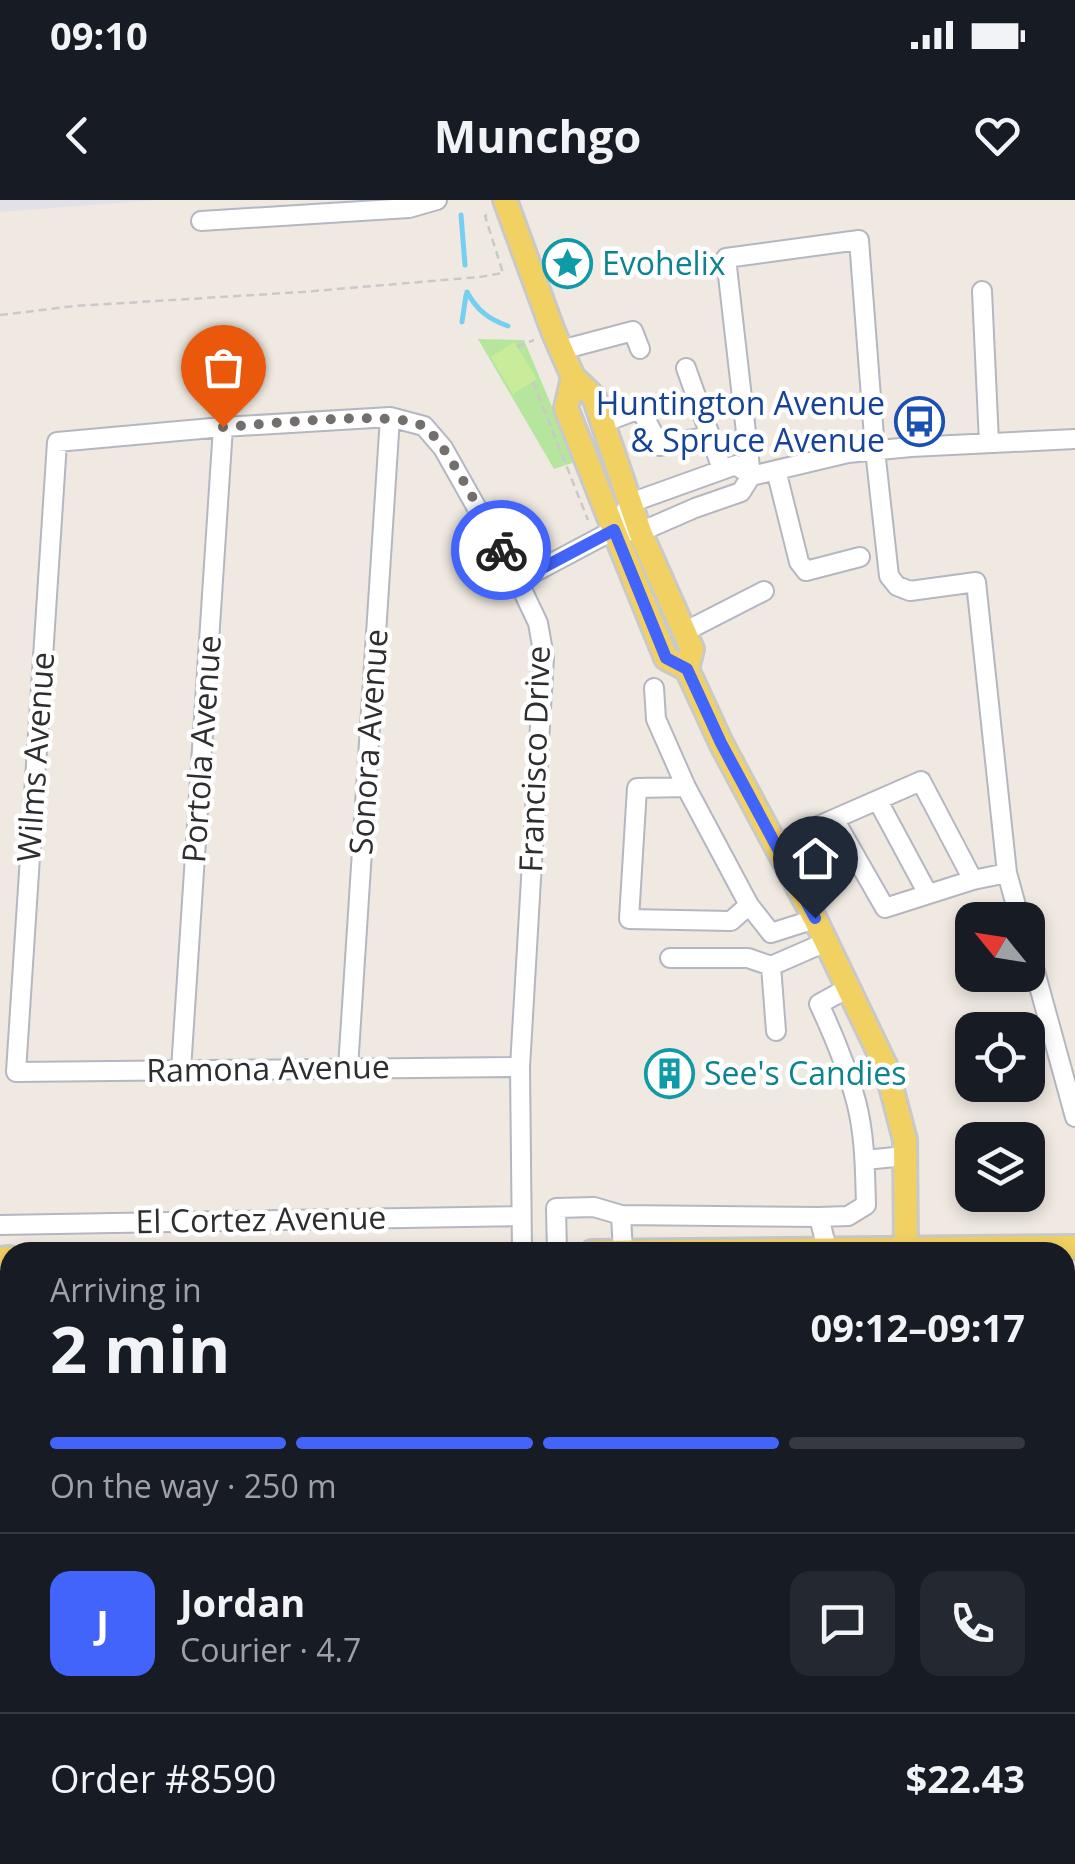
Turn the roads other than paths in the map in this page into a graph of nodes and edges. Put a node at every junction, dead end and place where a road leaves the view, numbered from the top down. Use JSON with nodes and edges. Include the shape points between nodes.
{"nodes":[{"id":1,"x":437,"y":200,"type":"edge"},
{"id":2,"x":506,"y":200,"type":"edge"},
{"id":3,"x":201,"y":220,"type":"dead end"},
{"id":4,"x":982,"y":292,"type":"dead end"},
{"id":5,"x":640,"y":349,"type":"dead end"},
{"id":6,"x":561,"y":350,"type":"junction"},
{"id":7,"x":686,"y":368,"type":"dead end"},
{"id":8,"x":572,"y":377,"type":"junction"},
{"id":9,"x":390,"y":417,"type":"junction"},
{"id":10,"x":602,"y":422,"type":"junction"},
{"id":11,"x":223,"y":427,"type":"junction"},
{"id":12,"x":708,"y":436,"type":"junction"},
{"id":13,"x":1075,"y":439,"type":"edge"},
{"id":14,"x":56,"y":442,"type":"joint"},
{"id":15,"x":989,"y":444,"type":"junction"},
{"id":16,"x":875,"y":450,"type":"junction"},
{"id":17,"x":722,"y":469,"type":"junction"},
{"id":18,"x":776,"y":470,"type":"junction"},
{"id":19,"x":751,"y":476,"type":"junction"},
{"id":20,"x":630,"y":503,"type":"junction"},
{"id":21,"x":603,"y":528,"type":"junction"},
{"id":22,"x":640,"y":532,"type":"junction"},
{"id":23,"x":860,"y":557,"type":"dead end"},
{"id":24,"x":518,"y":581,"type":"junction"},
{"id":25,"x":764,"y":591,"type":"dead end"},
{"id":26,"x":684,"y":632,"type":"junction"},
{"id":27,"x":687,"y":669,"type":"junction"},
{"id":28,"x":654,"y":688,"type":"dead end"},
{"id":29,"x":686,"y":787,"type":"junction"},
{"id":30,"x":878,"y":801,"type":"junction"},
{"id":31,"x":834,"y":819,"type":"junction"},
{"id":32,"x":775,"y":844,"type":"junction"},
{"id":33,"x":1007,"y":873,"type":"junction"},
{"id":34,"x":972,"y":880,"type":"junction"},
{"id":35,"x":928,"y":894,"type":"junction"},
{"id":36,"x":1015,"y":902,"type":"edge"},
{"id":37,"x":749,"y":904,"type":"junction"},
{"id":38,"x":815,"y":918,"type":"junction"},
{"id":39,"x":826,"y":942,"type":"junction"},
{"id":40,"x":670,"y":958,"type":"dead end"},
{"id":41,"x":771,"y":966,"type":"junction"},
{"id":42,"x":848,"y":988,"type":"junction"},
{"id":43,"x":1041,"y":992,"type":"edge"},
{"id":44,"x":776,"y":1031,"type":"dead end"},
{"id":45,"x":520,"y":1067,"type":"junction"},
{"id":46,"x":348,"y":1068,"type":"junction"},
{"id":47,"x":182,"y":1070,"type":"junction"},
{"id":48,"x":16,"y":1072,"type":"joint"},
{"id":49,"x":1075,"y":1118,"type":"edge"},
{"id":50,"x":905,"y":1156,"type":"junction"},
{"id":51,"x":865,"y":1160,"type":"junction"},
{"id":52,"x":621,"y":1214,"type":"junction"},
{"id":53,"x":521,"y":1216,"type":"junction"},
{"id":54,"x":820,"y":1216,"type":"junction"},
{"id":55,"x":0,"y":1224,"type":"edge"},
{"id":56,"x":522,"y":1242,"type":"edge"},
{"id":57,"x":556,"y":1242,"type":"edge"},
{"id":58,"x":622,"y":1242,"type":"edge"},
{"id":59,"x":825,"y":1242,"type":"edge"},
{"id":60,"x":906,"y":1242,"type":"edge"}],
"edges":[{"from":1,"to":3,"type":"street","via":[[409,208]]},
{"from":2,"to":6,"type":"main road"},
{"from":4,"to":15,"type":"street"},
{"from":5,"to":6,"type":"street","via":[[633,331]]},
{"from":6,"to":8,"type":"main road"},
{"from":7,"to":12,"type":"street"},
{"from":8,"to":10,"type":"main road","via":[[594,397]]},
{"from":8,"to":21,"type":"main road","via":[[566,408]]},
{"from":9,"to":11,"type":"street","name":"Francisco Drive"},
{"from":9,"to":24,"type":"street","name":"Francisco Drive","via":[[424,426],[444,448]]},
{"from":9,"to":46,"type":"street","name":"Sonora Avenue"},
{"from":10,"to":12,"type":"street","via":[[640,410],[660,446]]},
{"from":10,"to":20,"type":"main road"},
{"from":11,"to":14,"type":"street","name":"Francisco Drive"},
{"from":11,"to":47,"type":"street","name":"Portola Avenue"},
{"from":12,"to":17,"type":"street"},
{"from":13,"to":15,"type":"street"},
{"from":14,"to":48,"type":"street","name":"Wilms Avenue"},
{"from":15,"to":16,"type":"street"},
{"from":16,"to":18,"type":"street"},
{"from":16,"to":19,"type":"street","via":[[860,240],[726,258]]},
{"from":16,"to":33,"type":"street","via":[[889,576],[910,591],[976,582]]},
{"from":17,"to":19,"type":"street","via":[[736,466]]},
{"from":17,"to":20,"type":"street"},
{"from":18,"to":19,"type":"street"},
{"from":18,"to":23,"type":"street","via":[[806,571]]},
{"from":19,"to":22,"type":"street","via":[[741,492]]},
{"from":20,"to":21,"type":"street"},
{"from":20,"to":22,"type":"main road"},
{"from":21,"to":22,"type":"street"},
{"from":21,"to":24,"type":"street"},
{"from":21,"to":27,"type":"main road","via":[[666,658]]},
{"from":22,"to":26,"type":"main road"},
{"from":24,"to":45,"type":"street","name":"Francisco Drive","via":[[538,624],[544,657]]},
{"from":25,"to":26,"type":"street"},
{"from":26,"to":27,"type":"main road","via":[[692,649]]},
{"from":27,"to":32,"type":"main road"},
{"from":28,"to":29,"type":"street","via":[[656,719]]},
{"from":29,"to":37,"type":"street"},
{"from":29,"to":37,"type":"street","via":[[637,788],[629,919],[731,921]]},
{"from":30,"to":31,"type":"street"},
{"from":30,"to":34,"type":"street","via":[[922,781]]},
{"from":30,"to":35,"type":"street"},
{"from":31,"to":32,"type":"street"},
{"from":31,"to":35,"type":"street","via":[[885,908]]},
{"from":32,"to":38,"type":"main road"},
{"from":33,"to":34,"type":"street"},
{"from":33,"to":36,"type":"street"},
{"from":34,"to":35,"type":"street"},
{"from":37,"to":38,"type":"street","via":[[771,934]]},
{"from":38,"to":39,"type":"main road"},
{"from":39,"to":41,"type":"street"},
{"from":39,"to":42,"type":"main road"},
{"from":40,"to":41,"type":"street","via":[[748,958]]},
{"from":41,"to":44,"type":"street"},
{"from":42,"to":50,"type":"main road","via":[[886,1067]]},
{"from":42,"to":51,"type":"street","via":[[819,1004],[857,1104]]},
{"from":43,"to":49,"type":"street"},
{"from":45,"to":46,"type":"street","name":"Ramona Avenue"},
{"from":45,"to":53,"type":"street","name":"Francisco Drive"},
{"from":46,"to":47,"type":"street","name":"Ramona Avenue"},
{"from":47,"to":48,"type":"street","name":"Ramona Avenue"},
{"from":50,"to":51,"type":"street"},
{"from":50,"to":60,"type":"main road"},
{"from":51,"to":54,"type":"street","via":[[866,1205],[848,1216]]},
{"from":52,"to":54,"type":"street"},
{"from":52,"to":57,"type":"street","via":[[556,1208]]},
{"from":52,"to":58,"type":"street"},
{"from":53,"to":55,"type":"street","name":"El Cortez Avenue"},
{"from":53,"to":56,"type":"street","name":"Francisco Drive"},
{"from":54,"to":59,"type":"street"}]}
